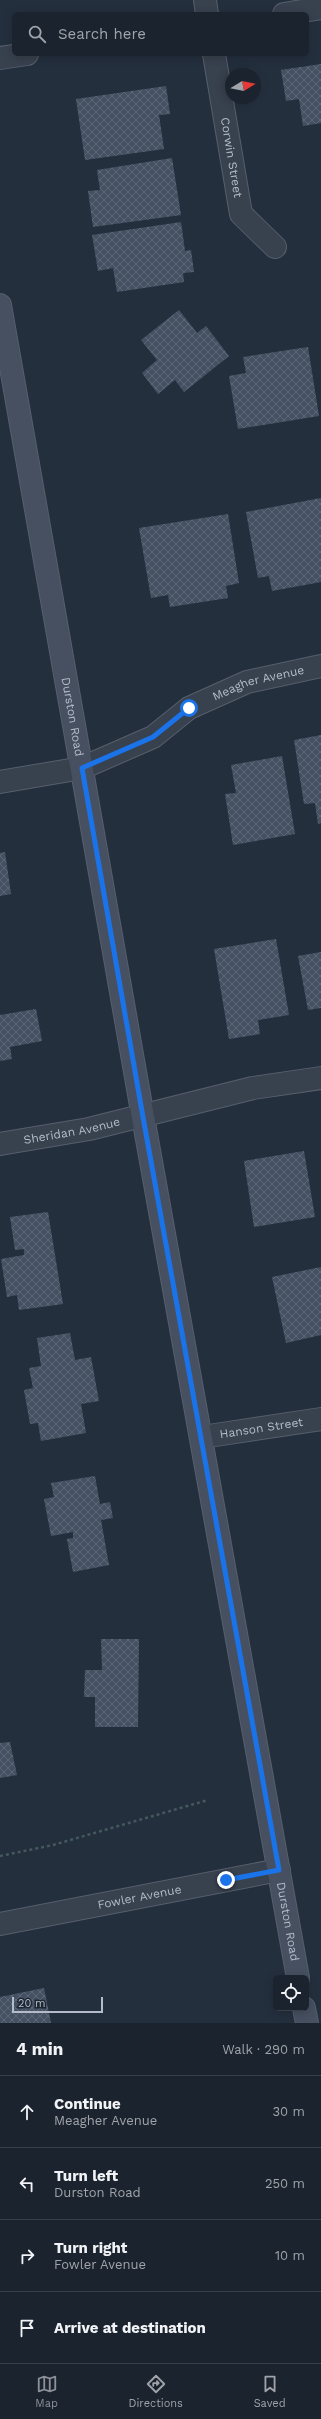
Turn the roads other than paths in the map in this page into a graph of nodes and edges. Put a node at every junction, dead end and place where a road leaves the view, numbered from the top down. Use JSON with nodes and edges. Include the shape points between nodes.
{"nodes":[{"id":1,"x":204,"y":0,"type":"edge"},
{"id":2,"x":321,"y":8,"type":"edge"},
{"id":3,"x":207,"y":12,"type":"edge"},
{"id":4,"x":296,"y":12,"type":"edge"},
{"id":5,"x":14,"y":56,"type":"edge"},
{"id":6,"x":214,"y":56,"type":"edge"},
{"id":7,"x":0,"y":58,"type":"edge"},
{"id":8,"x":275,"y":247,"type":"dead end"},
{"id":9,"x":0,"y":305,"type":"edge"},
{"id":10,"x":321,"y":666,"type":"edge"},
{"id":11,"x":82,"y":768,"type":"junction"},
{"id":12,"x":0,"y":782,"type":"edge"},
{"id":13,"x":321,"y":1078,"type":"edge"},
{"id":14,"x":143,"y":1117,"type":"junction"},
{"id":15,"x":0,"y":1144,"type":"edge"},
{"id":16,"x":321,"y":1419,"type":"edge"},
{"id":17,"x":202,"y":1437,"type":"junction"},
{"id":18,"x":279,"y":1870,"type":"junction"},
{"id":19,"x":0,"y":1924,"type":"edge"},
{"id":20,"x":297,"y":1975,"type":"edge"},
{"id":21,"x":304,"y":2011,"type":"edge"},
{"id":22,"x":306,"y":2023,"type":"edge"}],
"edges":[{"from":1,"to":3,"type":"street"},
{"from":2,"to":4,"type":"street"},
{"from":5,"to":7,"type":"street"},
{"from":6,"to":8,"type":"street","name":"Corwin Street","via":[[241,214]]},
{"from":9,"to":11,"type":"main road","name":"Durston Road"},
{"from":10,"to":11,"type":"street","name":"Meagher Avenue","via":[[247,682],[189,708],[153,737]]},
{"from":11,"to":12,"type":"street","name":"Meagher Avenue"},
{"from":11,"to":14,"type":"main road","name":"Durston Road"},
{"from":13,"to":14,"type":"street","name":"Sheridan Avenue","via":[[253,1088]]},
{"from":14,"to":15,"type":"street","name":"Sheridan Avenue"},
{"from":14,"to":17,"type":"main road","name":"Durston Road"},
{"from":16,"to":17,"type":"street","name":"Hanson Street"},
{"from":17,"to":18,"type":"main road","name":"Durston Road"},
{"from":18,"to":19,"type":"street","name":"Fowler Avenue"},
{"from":18,"to":20,"type":"main road","name":"Durston Road"},
{"from":21,"to":22,"type":"main road"}]}
